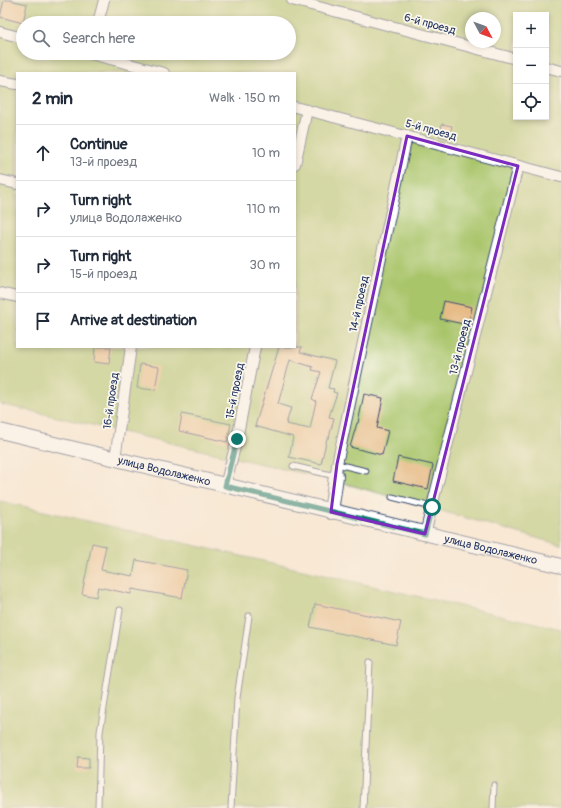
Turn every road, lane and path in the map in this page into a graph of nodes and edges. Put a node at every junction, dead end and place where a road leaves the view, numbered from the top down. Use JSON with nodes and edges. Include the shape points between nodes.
{"nodes":[{"id":1,"x":104,"y":0,"type":"edge"},
{"id":2,"x":292,"y":0,"type":"edge"},
{"id":3,"x":100,"y":16,"type":"edge"},
{"id":4,"x":0,"y":32,"type":"edge"},
{"id":5,"x":16,"y":36,"type":"edge"},
{"id":6,"x":513,"y":58,"type":"edge"},
{"id":7,"x":115,"y":60,"type":"edge"},
{"id":8,"x":549,"y":68,"type":"edge"},
{"id":9,"x":561,"y":71,"type":"edge"},
{"id":10,"x":160,"y":72,"type":"edge"},
{"id":11,"x":0,"y":81,"type":"edge"},
{"id":12,"x":16,"y":84,"type":"edge"},
{"id":13,"x":296,"y":107,"type":"edge"},
{"id":14,"x":307,"y":110,"type":"junction"},
{"id":15,"x":406,"y":136,"type":"junction"},
{"id":16,"x":296,"y":160,"type":"edge"},
{"id":17,"x":518,"y":166,"type":"junction"},
{"id":18,"x":561,"y":177,"type":"edge"},
{"id":19,"x":0,"y":180,"type":"edge"},
{"id":20,"x":16,"y":184,"type":"edge"},
{"id":21,"x":0,"y":293,"type":"edge"},
{"id":22,"x":16,"y":297,"type":"edge"},
{"id":23,"x":131,"y":348,"type":"edge"},
{"id":24,"x":255,"y":348,"type":"edge"},
{"id":25,"x":0,"y":431,"type":"edge"},
{"id":26,"x":115,"y":459,"type":"junction"},
{"id":27,"x":293,"y":466,"type":"dead end"},
{"id":28,"x":337,"y":470,"type":"junction"},
{"id":29,"x":366,"y":471,"type":"dead end"},
{"id":30,"x":225,"y":486,"type":"junction"},
{"id":31,"x":392,"y":497,"type":"dead end"},
{"id":32,"x":432,"y":507,"type":"junction"},
{"id":33,"x":331,"y":512,"type":"junction"},
{"id":34,"x":425,"y":534,"type":"junction"},
{"id":35,"x":561,"y":566,"type":"edge"},
{"id":36,"x":120,"y":610,"type":"dead end"},
{"id":37,"x":249,"y":616,"type":"dead end"},
{"id":38,"x":370,"y":662,"type":"dead end"},
{"id":39,"x":494,"y":785,"type":"dead end"},
{"id":40,"x":98,"y":808,"type":"edge"},
{"id":41,"x":231,"y":808,"type":"edge"},
{"id":42,"x":363,"y":808,"type":"edge"},
{"id":43,"x":493,"y":808,"type":"edge"}],
"edges":[{"from":1,"to":3,"type":"street"},
{"from":2,"to":6,"type":"street","name":"6-й проезд"},
{"from":4,"to":5,"type":"street"},
{"from":7,"to":10,"type":"street"},
{"from":8,"to":9,"type":"street"},
{"from":11,"to":12,"type":"street"},
{"from":13,"to":14,"type":"street","name":"5-й проезд"},
{"from":14,"to":15,"type":"street","name":"5-й проезд"},
{"from":14,"to":16,"type":"street"},
{"from":15,"to":17,"type":"street","name":"5-й проезд"},
{"from":15,"to":28,"type":"street","name":"14-й проезд"},
{"from":17,"to":18,"type":"street","name":"5-й проезд"},
{"from":17,"to":32,"type":"street","name":"13-й проезд"},
{"from":19,"to":20,"type":"street"},
{"from":21,"to":22,"type":"street"},
{"from":23,"to":26,"type":"street","name":"16-й проезд"},
{"from":24,"to":30,"type":"street","name":"15-й проезд"},
{"from":25,"to":26,"type":"main road","name":"улица Водолаженко"},
{"from":26,"to":30,"type":"main road","name":"улица Водолаженко"},
{"from":27,"to":28,"type":"lane"},
{"from":28,"to":29,"type":"lane"},
{"from":28,"to":33,"type":"main road"},
{"from":30,"to":33,"type":"main road","name":"улица Водолаженко"},
{"from":31,"to":32,"type":"lane"},
{"from":32,"to":34,"type":"street","name":"13-й проезд"},
{"from":33,"to":34,"type":"main road","name":"улица Водолаженко"},
{"from":34,"to":35,"type":"main road","name":"улица Водолаженко"},
{"from":36,"to":40,"type":"lane","via":[[100,732]]},
{"from":37,"to":41,"type":"lane","via":[[237,698]]},
{"from":38,"to":42,"type":"lane"},
{"from":39,"to":43,"type":"lane"}]}
